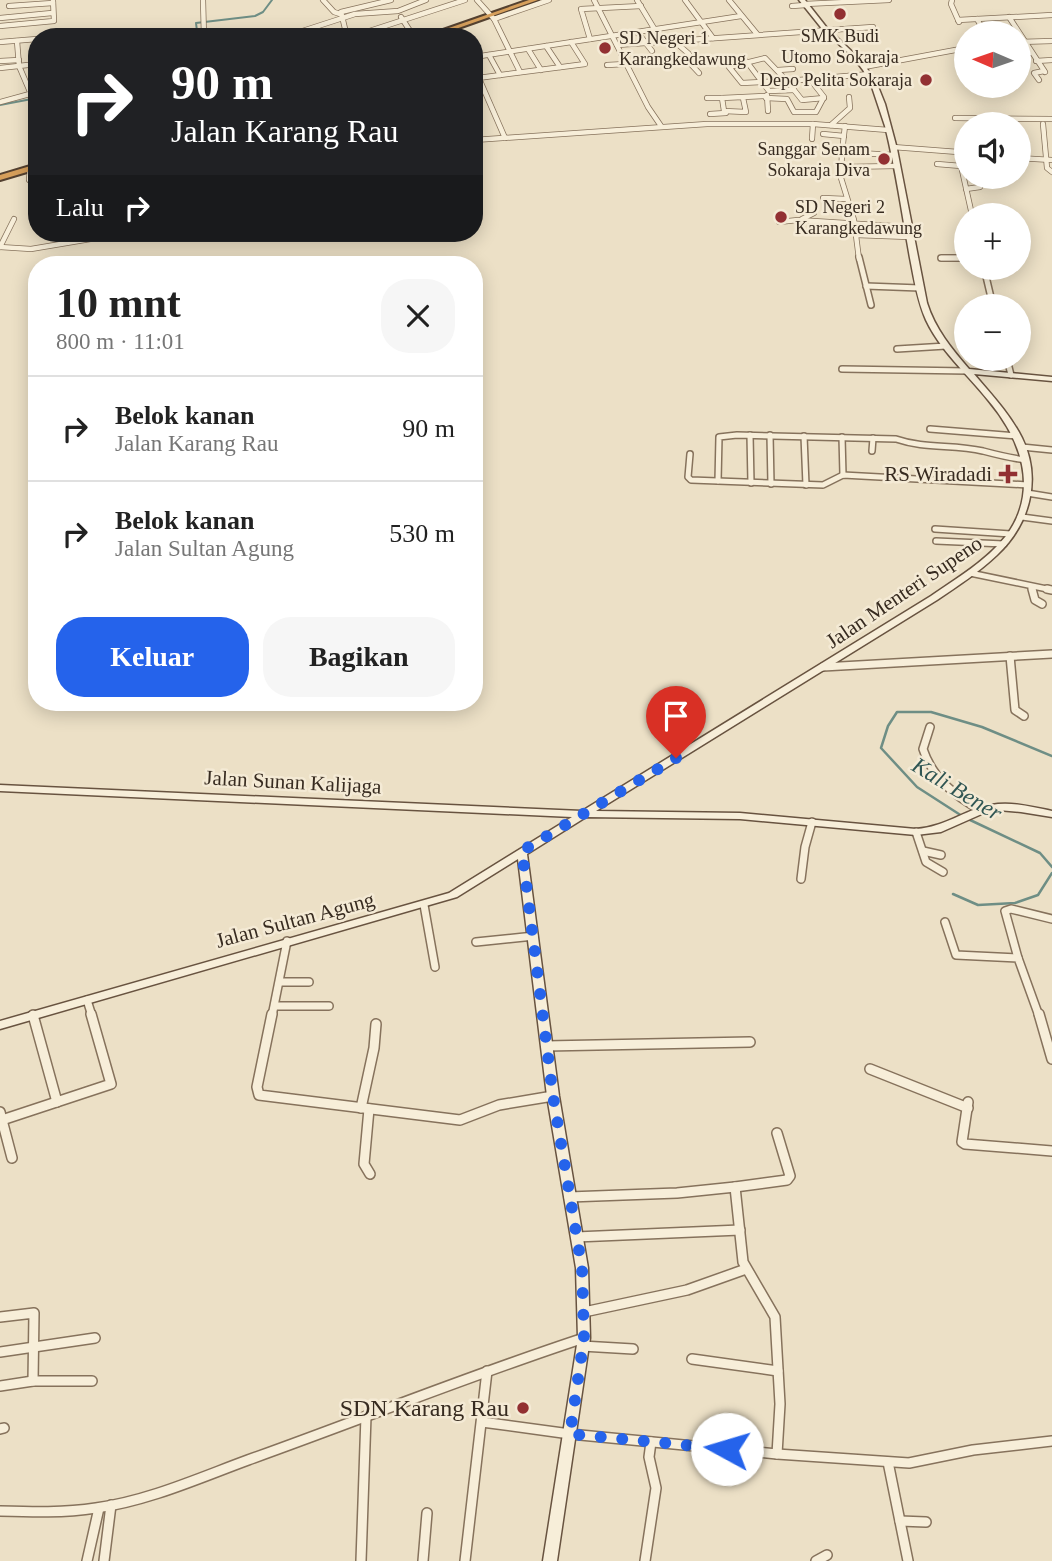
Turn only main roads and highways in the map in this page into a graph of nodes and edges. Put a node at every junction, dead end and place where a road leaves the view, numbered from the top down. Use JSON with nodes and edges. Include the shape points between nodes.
{"nodes":[{"id":1,"x":535,"y":0,"type":"edge"},
{"id":2,"x":456,"y":28,"type":"edge"},
{"id":3,"x":28,"y":169,"type":"edge"},
{"id":4,"x":0,"y":178,"type":"edge"}],
"edges":[{"from":1,"to":2,"type":"highway"},
{"from":3,"to":4,"type":"highway"}]}
